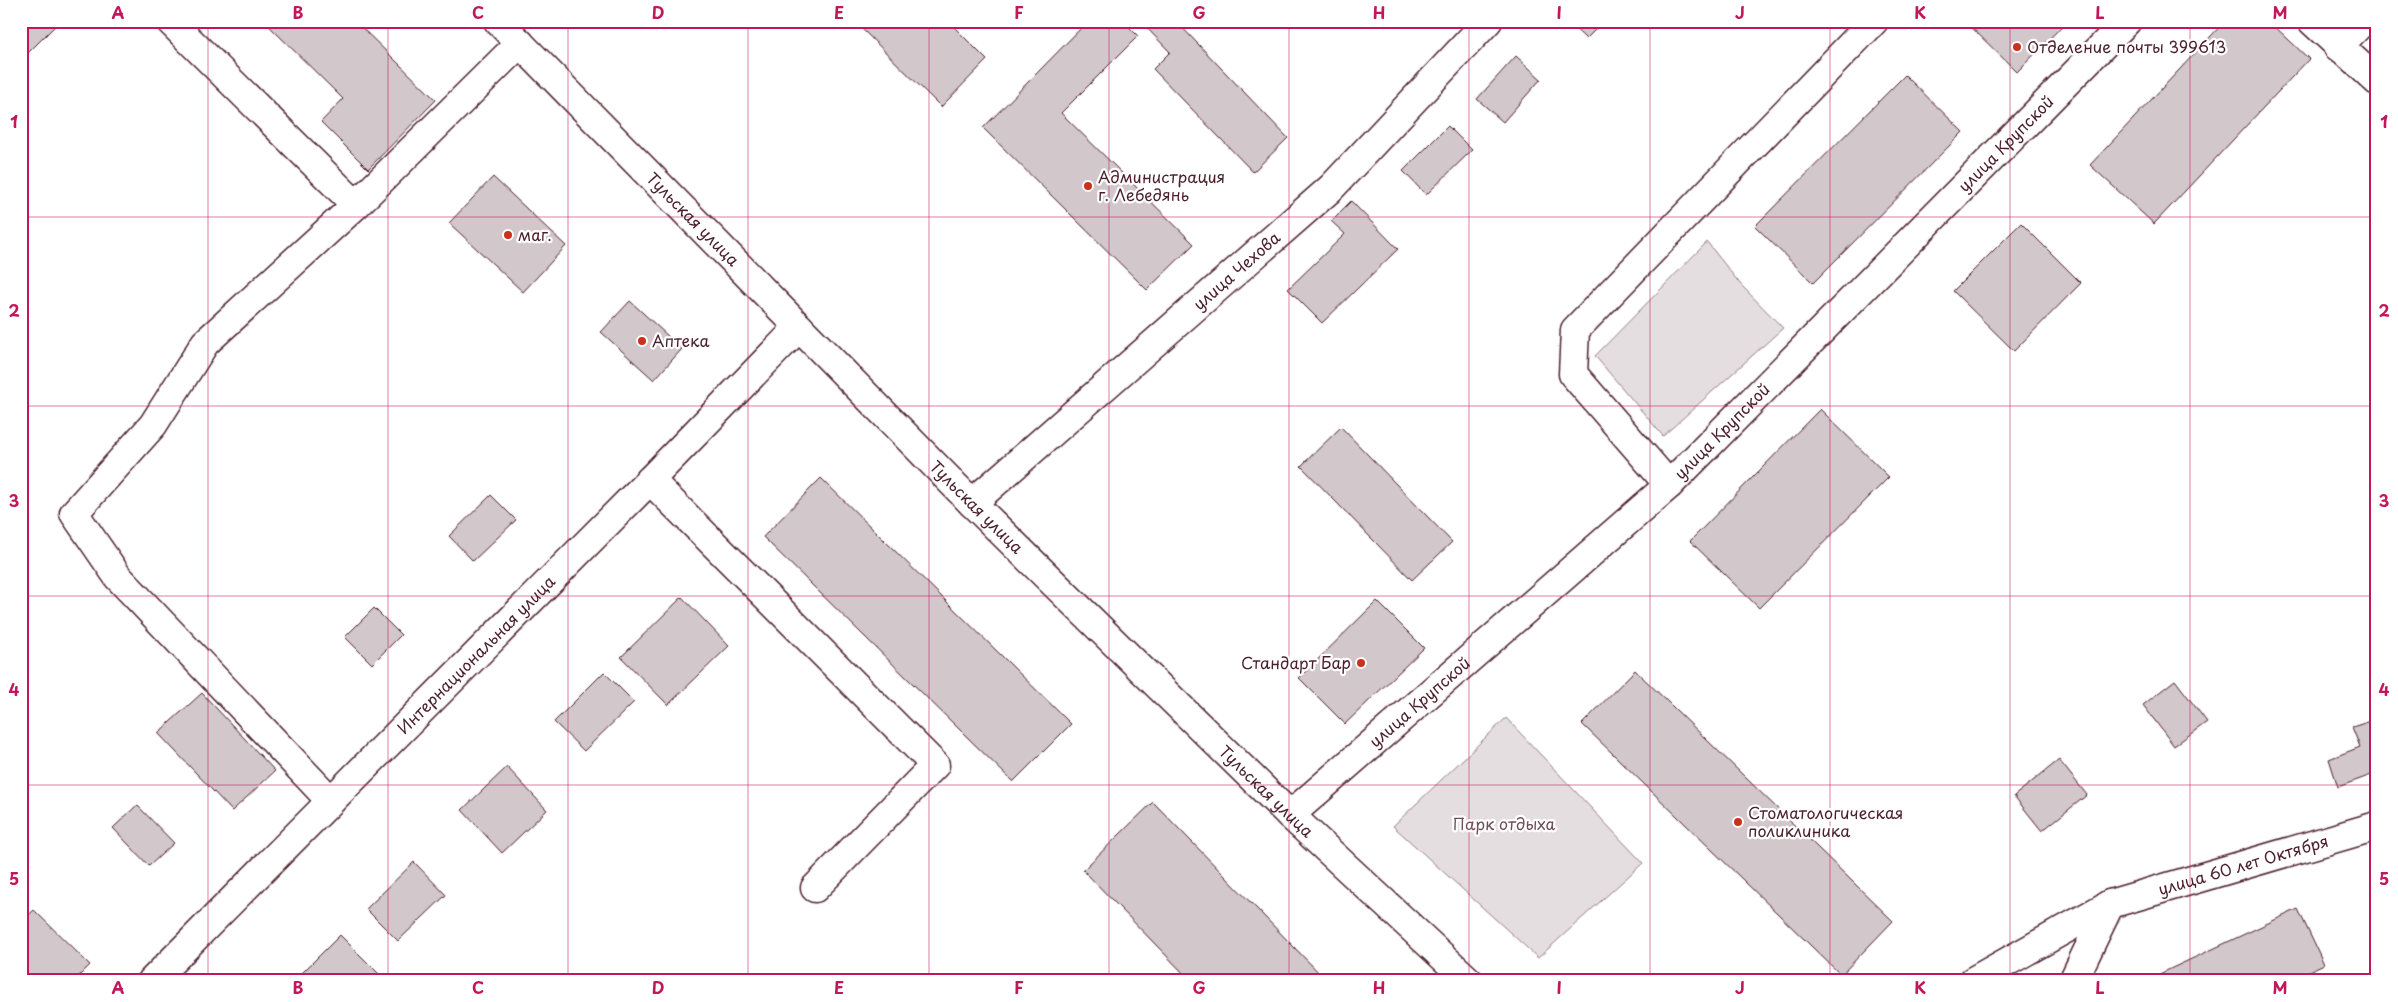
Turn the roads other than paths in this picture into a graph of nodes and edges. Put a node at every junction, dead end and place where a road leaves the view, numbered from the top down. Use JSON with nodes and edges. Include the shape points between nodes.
{"nodes":[{"id":1,"x":170,"y":21,"type":"edge"},
{"id":2,"x":498,"y":21,"type":"edge"},
{"id":3,"x":1488,"y":21,"type":"edge"},
{"id":4,"x":1874,"y":21,"type":"edge"},
{"id":5,"x":2127,"y":21,"type":"edge"},
{"id":6,"x":2312,"y":21,"type":"edge"},
{"id":7,"x":2363,"y":21,"type":"edge"},
{"id":8,"x":520,"y":43,"type":"junction"},
{"id":9,"x":2338,"y":47,"type":"junction"},
{"id":10,"x":2377,"y":81,"type":"edge"},
{"id":11,"x":356,"y":205,"type":"junction"},
{"id":12,"x":799,"y":327,"type":"junction"},
{"id":13,"x":650,"y":480,"type":"junction"},
{"id":14,"x":1669,"y":486,"type":"junction"},
{"id":15,"x":972,"y":502,"type":"junction"},
{"id":16,"x":331,"y":801,"type":"junction"},
{"id":17,"x":1290,"y":815,"type":"junction"},
{"id":18,"x":2377,"y":826,"type":"edge"},
{"id":19,"x":814,"y":888,"type":"dead end"},
{"id":20,"x":2110,"y":904,"type":"junction"},
{"id":21,"x":152,"y":981,"type":"edge"},
{"id":22,"x":1469,"y":981,"type":"edge"},
{"id":23,"x":1972,"y":981,"type":"edge"},
{"id":24,"x":2073,"y":981,"type":"edge"}],
"edges":[{"from":1,"to":11,"type":"street"},
{"from":2,"to":8,"type":"street","name":"Тульская улица"},
{"from":3,"to":15,"type":"street","name":"улица Чехова","via":[[1330,188]]},
{"from":4,"to":14,"type":"street","via":[[1575,330],[1573,374]]},
{"from":5,"to":14,"type":"street","name":"улица Крупской"},
{"from":6,"to":9,"type":"street"},
{"from":7,"to":9,"type":"street"},
{"from":8,"to":11,"type":"street"},
{"from":8,"to":12,"type":"street","name":"Тульская улица"},
{"from":9,"to":10,"type":"street"},
{"from":11,"to":16,"type":"street","via":[[205,343],[153,425],[74,513],[118,577]]},
{"from":12,"to":13,"type":"street","name":"Интернациональная улица"},
{"from":12,"to":15,"type":"street","name":"Тульская улица"},
{"from":13,"to":16,"type":"street","name":"Интернациональная улица"},
{"from":13,"to":19,"type":"street","via":[[935,765]]},
{"from":14,"to":17,"type":"street","name":"улица Крупской"},
{"from":15,"to":17,"type":"street","name":"Тульская улица"},
{"from":16,"to":21,"type":"street","name":"Интернациональная улица"},
{"from":17,"to":22,"type":"street","name":"Тульская улица"},
{"from":18,"to":20,"type":"street","name":"улица 60 лет Октября"},
{"from":20,"to":23,"type":"street","name":"улица 60 лет Октября"},
{"from":20,"to":24,"type":"street"}]}
